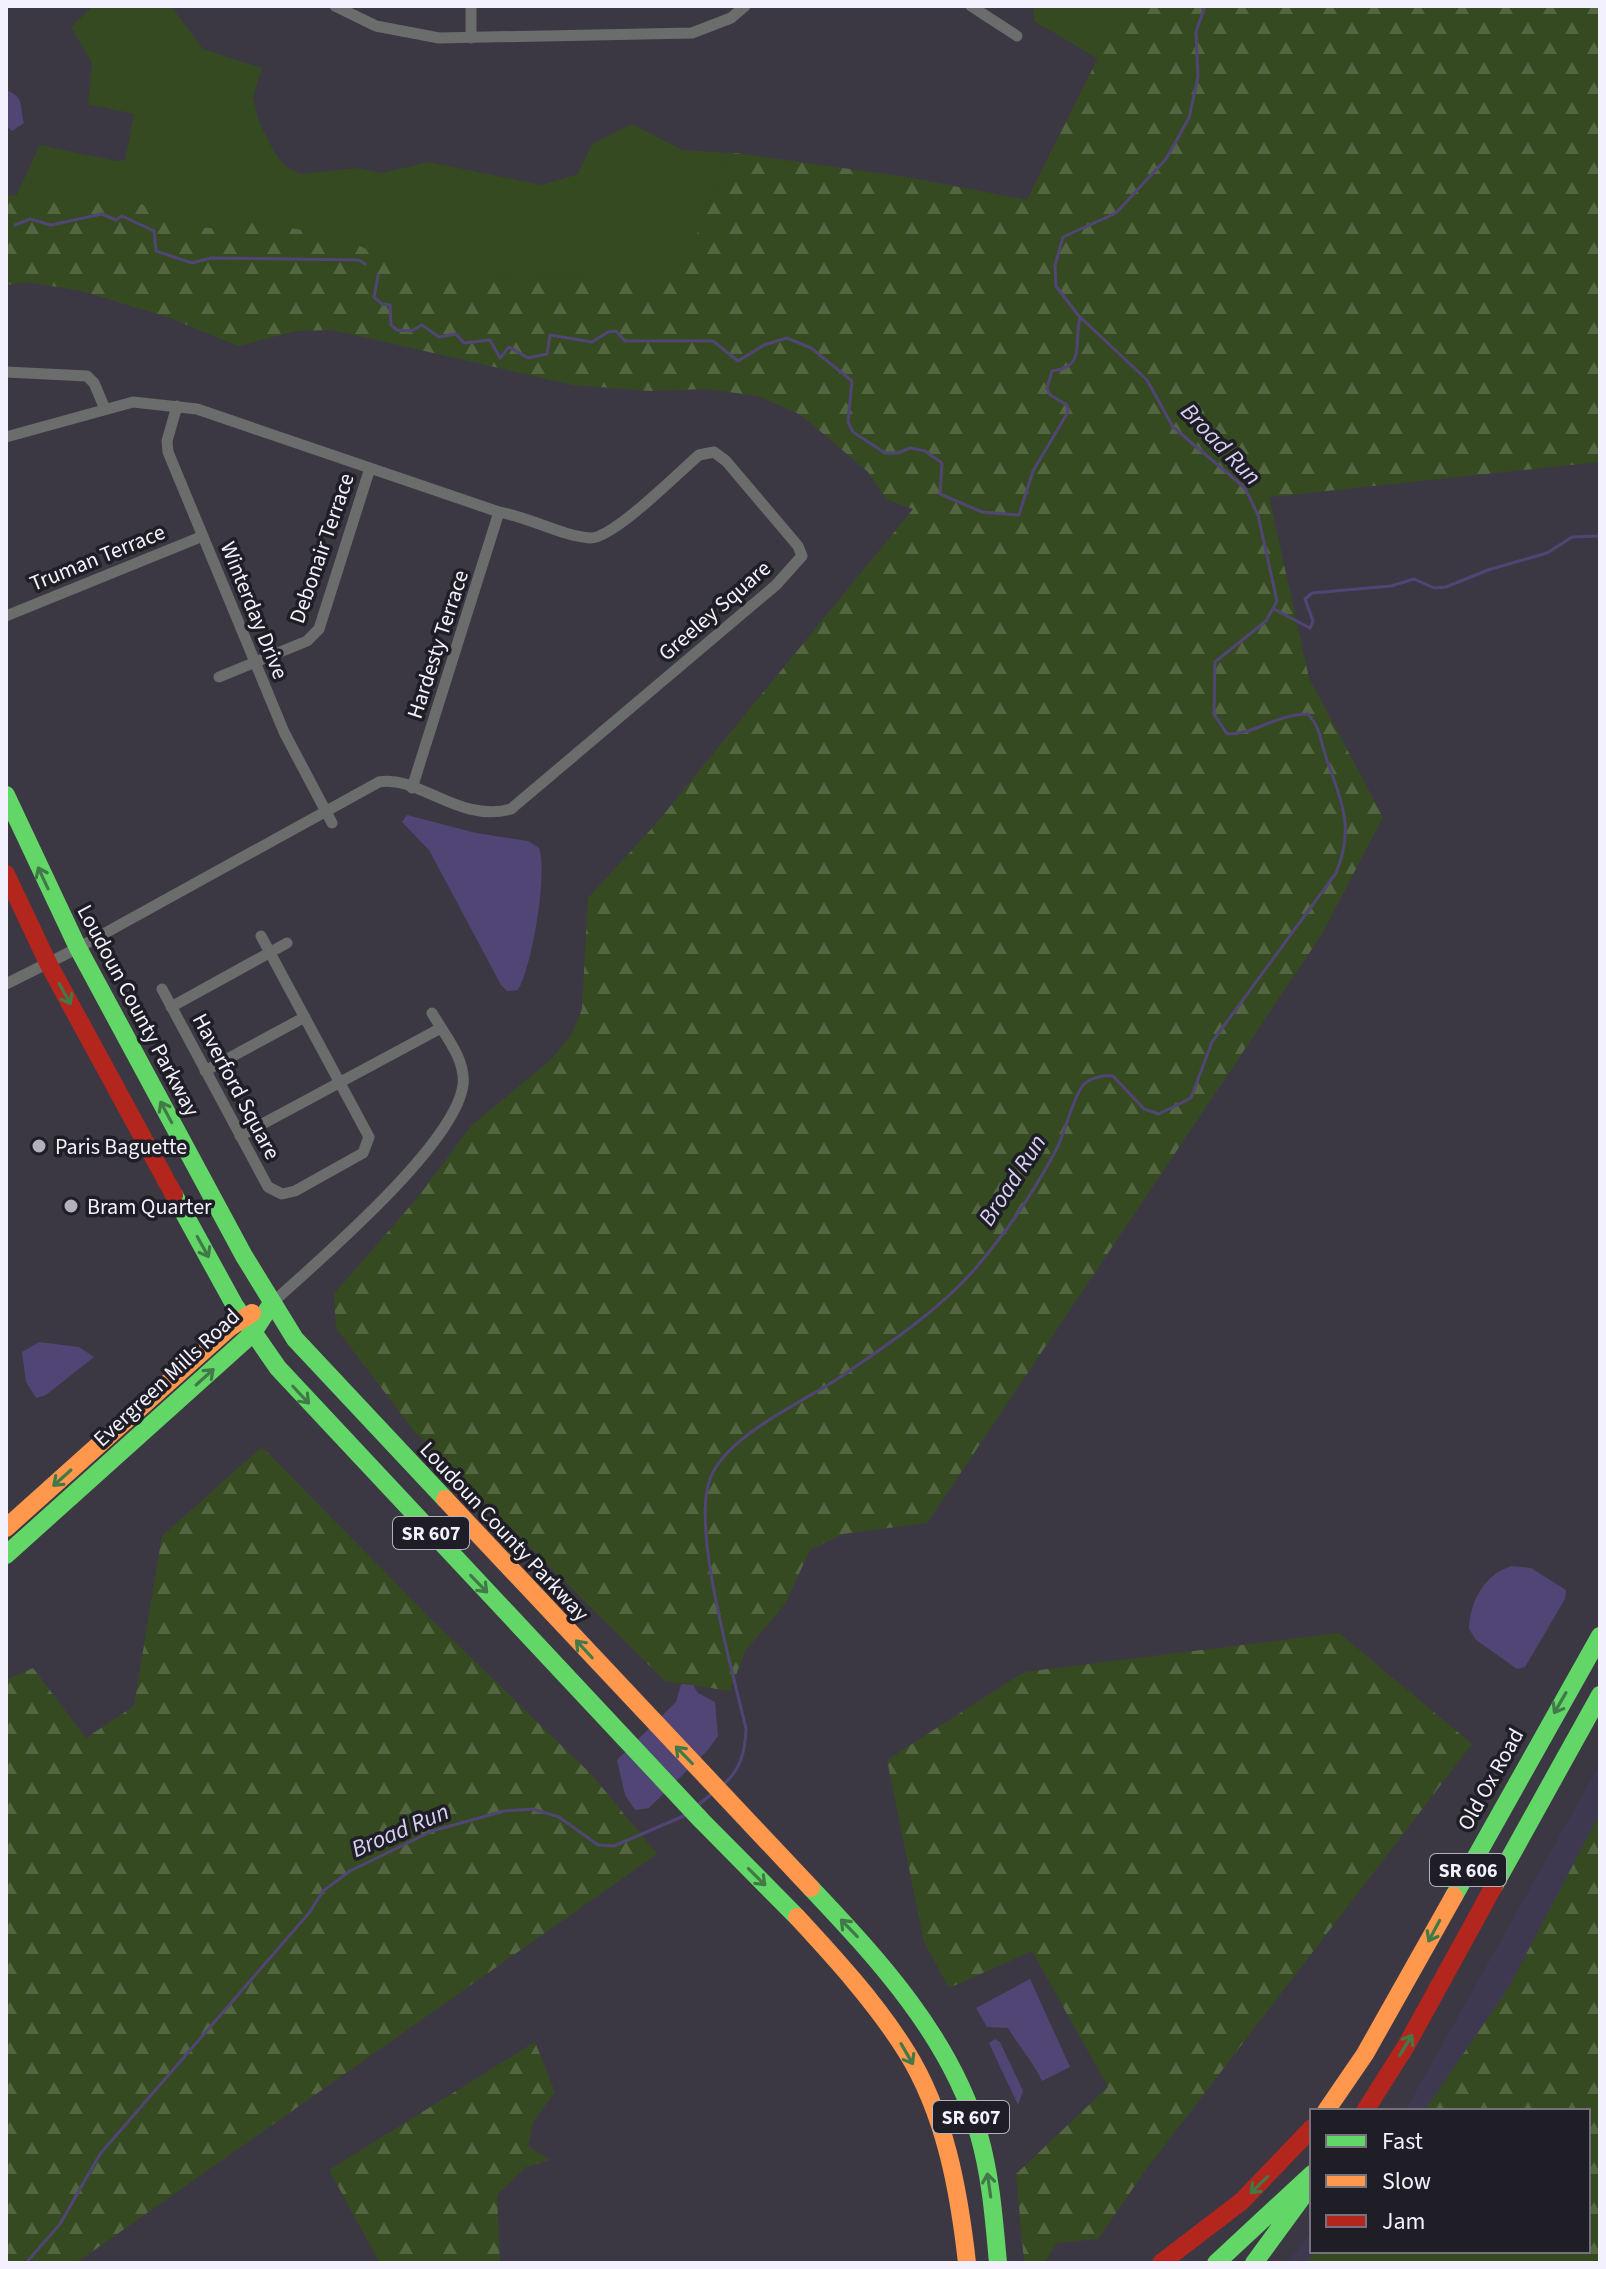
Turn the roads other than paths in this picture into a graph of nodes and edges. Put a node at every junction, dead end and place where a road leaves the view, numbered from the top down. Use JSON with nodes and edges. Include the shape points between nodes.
{"nodes":[{"id":1,"x":335,"y":6,"type":"edge"},
{"id":2,"x":471,"y":6,"type":"edge"},
{"id":3,"x":745,"y":6,"type":"edge"},
{"id":4,"x":971,"y":6,"type":"edge"},
{"id":5,"x":1017,"y":36,"type":"dead end"},
{"id":6,"x":471,"y":38,"type":"junction"},
{"id":7,"x":6,"y":372,"type":"edge"},
{"id":8,"x":177,"y":406,"type":"junction"},
{"id":9,"x":105,"y":409,"type":"junction"},
{"id":10,"x":6,"y":437,"type":"edge"},
{"id":11,"x":370,"y":468,"type":"junction"},
{"id":12,"x":499,"y":512,"type":"junction"},
{"id":13,"x":203,"y":536,"type":"junction"},
{"id":14,"x":6,"y":616,"type":"edge"},
{"id":15,"x":255,"y":662,"type":"junction"},
{"id":16,"x":219,"y":677,"type":"dead end"},
{"id":17,"x":412,"y":788,"type":"junction"},
{"id":18,"x":6,"y":795,"type":"edge"},
{"id":19,"x":326,"y":810,"type":"junction"},
{"id":20,"x":332,"y":823,"type":"dead end"},
{"id":21,"x":6,"y":874,"type":"edge"},
{"id":22,"x":261,"y":936,"type":"dead end"},
{"id":23,"x":287,"y":943,"type":"dead end"},
{"id":24,"x":78,"y":948,"type":"junction"},
{"id":25,"x":270,"y":953,"type":"junction"},
{"id":26,"x":48,"y":963,"type":"junction"},
{"id":27,"x":6,"y":984,"type":"edge"},
{"id":28,"x":162,"y":989,"type":"dead end"},
{"id":29,"x":171,"y":1007,"type":"junction"},
{"id":30,"x":432,"y":1013,"type":"dead end"},
{"id":31,"x":305,"y":1017,"type":"junction"},
{"id":32,"x":441,"y":1028,"type":"junction"},
{"id":33,"x":205,"y":1071,"type":"junction"},
{"id":34,"x":340,"y":1081,"type":"junction"},
{"id":35,"x":240,"y":1136,"type":"junction"},
{"id":36,"x":272,"y":1303,"type":"junction"},
{"id":37,"x":247,"y":1326,"type":"junction"},
{"id":38,"x":6,"y":1528,"type":"edge"},
{"id":39,"x":6,"y":1555,"type":"edge"},
{"id":40,"x":1600,"y":1636,"type":"edge"},
{"id":41,"x":1600,"y":1695,"type":"edge"},
{"id":42,"x":1327,"y":2109,"type":"edge"},
{"id":43,"x":1366,"y":2109,"type":"edge"},
{"id":44,"x":1310,"y":2130,"type":"edge"},
{"id":45,"x":1310,"y":2176,"type":"edge"},
{"id":46,"x":1310,"y":2186,"type":"edge"},
{"id":47,"x":967,"y":2263,"type":"edge"},
{"id":48,"x":998,"y":2263,"type":"edge"},
{"id":49,"x":1161,"y":2263,"type":"edge"},
{"id":50,"x":1216,"y":2263,"type":"edge"},
{"id":51,"x":1254,"y":2263,"type":"edge"}],
"edges":[{"from":1,"to":6,"type":"street","via":[[403,33]]},
{"from":2,"to":6,"type":"street"},
{"from":3,"to":6,"type":"street","via":[[731,18],[692,33]]},
{"from":4,"to":5,"type":"street"},
{"from":7,"to":9,"type":"street","via":[[87,376]]},
{"from":8,"to":9,"type":"street","name":"Greeley Square","via":[[133,402]]},
{"from":8,"to":11,"type":"street","name":"Greeley Square"},
{"from":8,"to":13,"type":"street","name":"Winterday Drive","via":[[168,452]]},
{"from":9,"to":10,"type":"street","name":"Greeley Square"},
{"from":11,"to":12,"type":"street","name":"Greeley Square"},
{"from":11,"to":15,"type":"street","name":"Debonair Terrace","via":[[319,629],[307,641]]},
{"from":12,"to":17,"type":"street","name":"Hardesty Terrace"},
{"from":12,"to":17,"type":"street","name":"Greeley Square","via":[[597,538],[699,455],[714,452],[802,556],[776,585],[511,809],[464,808]]},
{"from":13,"to":14,"type":"street","name":"Truman Terrace"},
{"from":13,"to":15,"type":"street","name":"Winterday Drive"},
{"from":15,"to":16,"type":"street","name":"Debonair Terrace"},
{"from":15,"to":19,"type":"street","name":"Winterday Drive","via":[[284,732]]},
{"from":17,"to":19,"type":"street","name":"Greeley Square","via":[[397,781],[379,782]]},
{"from":24,"to":18,"type":"main road","name":"Loudoun County Parkway","number":"SR 607","one_way":true},
{"from":19,"to":20,"type":"street","name":"Winterday Drive"},
{"from":19,"to":24,"type":"street","name":"Greeley Square"},
{"from":21,"to":26,"type":"main road","number":"SR 607"},
{"from":22,"to":25,"type":"street","name":"Haverford Square"},
{"from":23,"to":25,"type":"street"},
{"from":24,"to":26,"type":"street","name":"Greeley Square"},
{"from":36,"to":24,"type":"main road","name":"Loudoun County Parkway","number":"SR 607","one_way":true},
{"from":25,"to":29,"type":"street"},
{"from":25,"to":31,"type":"street","name":"Haverford Square"},
{"from":26,"to":27,"type":"street","name":"Greeley Square"},
{"from":26,"to":37,"type":"main road","number":"SR 607","one_way":true},
{"from":28,"to":29,"type":"street","name":"Haverford Square"},
{"from":29,"to":33,"type":"street","name":"Haverford Square"},
{"from":30,"to":32,"type":"street"},
{"from":31,"to":33,"type":"street"},
{"from":31,"to":34,"type":"street","name":"Haverford Square"},
{"from":32,"to":34,"type":"street"},
{"from":32,"to":36,"type":"street","via":[[460,1062],[463,1083],[458,1101],[401,1182]]},
{"from":33,"to":35,"type":"street","name":"Haverford Square"},
{"from":34,"to":35,"type":"street"},
{"from":34,"to":35,"type":"street","name":"Haverford Square","via":[[369,1137],[367,1148],[352,1160],[282,1194],[268,1187]]},
{"from":36,"to":37,"type":"main road","name":"Evergreen Mills Road"},
{"from":48,"to":36,"type":"main road","name":"Loudoun County Parkway","number":"SR 607","one_way":true,"via":[[980,2142],[964,2096],[927,2026],[862,1942],[312,1361]]},
{"from":37,"to":38,"type":"main road","name":"Evergreen Mills Road","one_way":true},
{"from":39,"to":37,"type":"main road","name":"Evergreen Mills Road","one_way":true},
{"from":37,"to":47,"type":"main road","number":"SR 607","one_way":true,"via":[[293,1387],[799,1919],[870,2001],[907,2052],[935,2111],[951,2159]]},
{"from":40,"to":42,"type":"main road","name":"Old Ox Road","number":"SR 606","one_way":true,"via":[[1379,2030]]},
{"from":43,"to":41,"type":"main road","one_way":true},
{"from":44,"to":49,"type":"main road","one_way":true,"via":[[1242,2201]]},
{"from":45,"to":50,"type":"main road"},
{"from":46,"to":51,"type":"main road"}]}
